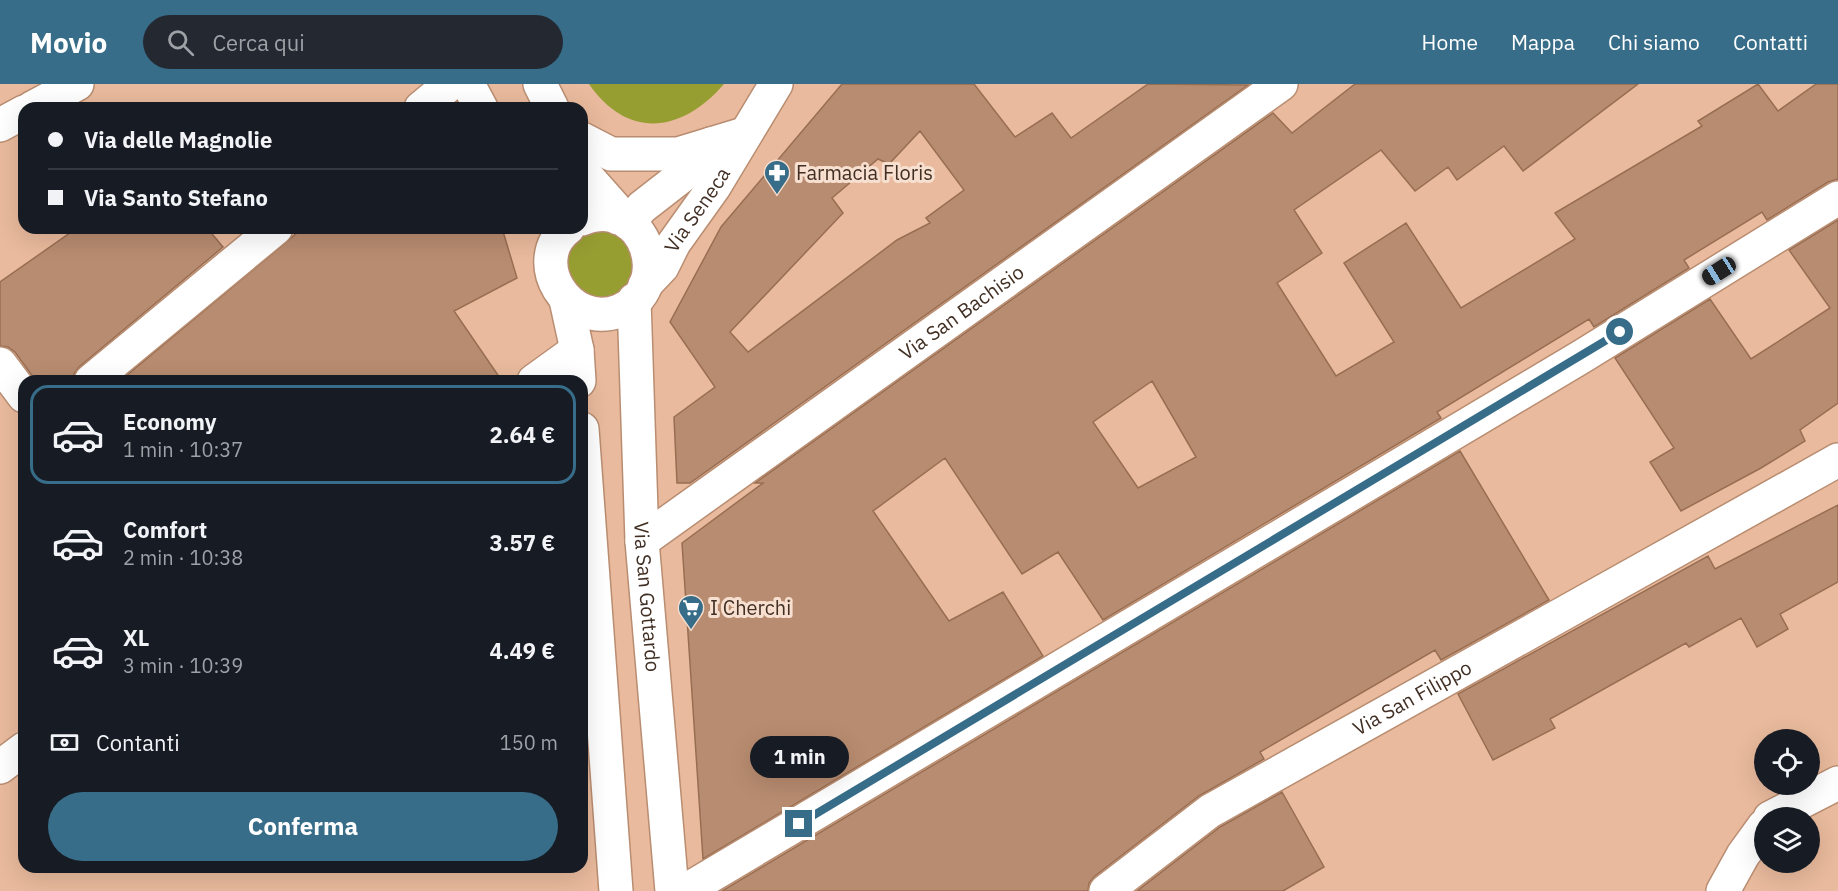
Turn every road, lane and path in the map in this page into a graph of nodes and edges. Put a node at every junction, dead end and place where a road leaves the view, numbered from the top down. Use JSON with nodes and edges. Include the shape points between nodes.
{"nodes":[{"id":1,"x":77,"y":84,"type":"edge"},
{"id":2,"x":450,"y":84,"type":"edge"},
{"id":3,"x":468,"y":84,"type":"edge"},
{"id":4,"x":540,"y":84,"type":"edge"},
{"id":5,"x":776,"y":84,"type":"edge"},
{"id":6,"x":1281,"y":84,"type":"edge"},
{"id":7,"x":43,"y":102,"type":"edge"},
{"id":8,"x":428,"y":102,"type":"edge"},
{"id":9,"x":478,"y":102,"type":"edge"},
{"id":10,"x":549,"y":102,"type":"edge"},
{"id":11,"x":18,"y":115,"type":"edge"},
{"id":12,"x":0,"y":125,"type":"edge"},
{"id":13,"x":744,"y":134,"type":"junction"},
{"id":14,"x":588,"y":142,"type":"edge"},
{"id":15,"x":711,"y":144,"type":"junction"},
{"id":16,"x":588,"y":178,"type":"edge"},
{"id":17,"x":1838,"y":198,"type":"edge"},
{"id":18,"x":588,"y":218,"type":"edge"},
{"id":19,"x":623,"y":221,"type":"junction"},
{"id":20,"x":269,"y":234,"type":"edge"},
{"id":21,"x":557,"y":234,"type":"edge"},
{"id":22,"x":640,"y":293,"type":"junction"},
{"id":23,"x":566,"y":300,"type":"junction"},
{"id":24,"x":0,"y":364,"type":"edge"},
{"id":25,"x":578,"y":366,"type":"edge"},
{"id":26,"x":98,"y":375,"type":"edge"},
{"id":27,"x":552,"y":375,"type":"edge"},
{"id":28,"x":18,"y":388,"type":"edge"},
{"id":29,"x":1838,"y":460,"type":"edge"},
{"id":30,"x":588,"y":515,"type":"edge"},
{"id":31,"x":642,"y":541,"type":"junction"},
{"id":32,"x":18,"y":754,"type":"edge"},
{"id":33,"x":0,"y":767,"type":"edge"},
{"id":34,"x":1838,"y":783,"type":"edge"},
{"id":35,"x":1791,"y":807,"type":"edge"},
{"id":36,"x":1754,"y":840,"type":"edge"},
{"id":37,"x":614,"y":889,"type":"edge"},
{"id":38,"x":672,"y":891,"type":"edge"},
{"id":39,"x":685,"y":891,"type":"edge"},
{"id":40,"x":1106,"y":891,"type":"edge"},
{"id":41,"x":1723,"y":891,"type":"edge"}],
"edges":[{"from":1,"to":7,"type":"street"},
{"from":2,"to":8,"type":"street"},
{"from":3,"to":9,"type":"street"},
{"from":4,"to":10,"type":"street"},
{"from":5,"to":13,"type":"street","name":"Via Seneca"},
{"from":6,"to":31,"type":"street","name":"Via San Bachisio"},
{"from":11,"to":12,"type":"street"},
{"from":13,"to":15,"type":"street","name":"Via Seneca"},
{"from":13,"to":22,"type":"street","name":"Via Seneca","via":[[662,267]]},
{"from":14,"to":15,"type":"street","name":"Via Seneca","via":[[611,154],[678,154]]},
{"from":15,"to":19,"type":"street","name":"Via Seneca","via":[[687,172]]},
{"from":16,"to":19,"type":"street"},
{"from":17,"to":39,"type":"street","via":[[1581,357]]},
{"from":18,"to":19,"type":"street","via":[[603,215]]},
{"from":19,"to":22,"type":"street","name":"Via San Gottardo","via":[[641,234],[647,247],[650,266]]},
{"from":20,"to":26,"type":"street"},
{"from":21,"to":23,"type":"street","via":[[551,272]]},
{"from":22,"to":23,"type":"street","via":[[619,310],[601,314],[582,310]]},
{"from":22,"to":31,"type":"street","name":"Via San Gottardo"},
{"from":23,"to":25,"type":"street"},
{"from":24,"to":28,"type":"street"},
{"from":25,"to":27,"type":"street"},
{"from":29,"to":40,"type":"street","name":"Via San Filippo","via":[[1210,811]]},
{"from":30,"to":37,"type":"street"},
{"from":31,"to":38,"type":"street","name":"Via San Gottardo"},
{"from":32,"to":33,"type":"street"},
{"from":34,"to":35,"type":"street"},
{"from":36,"to":41,"type":"street"}]}
